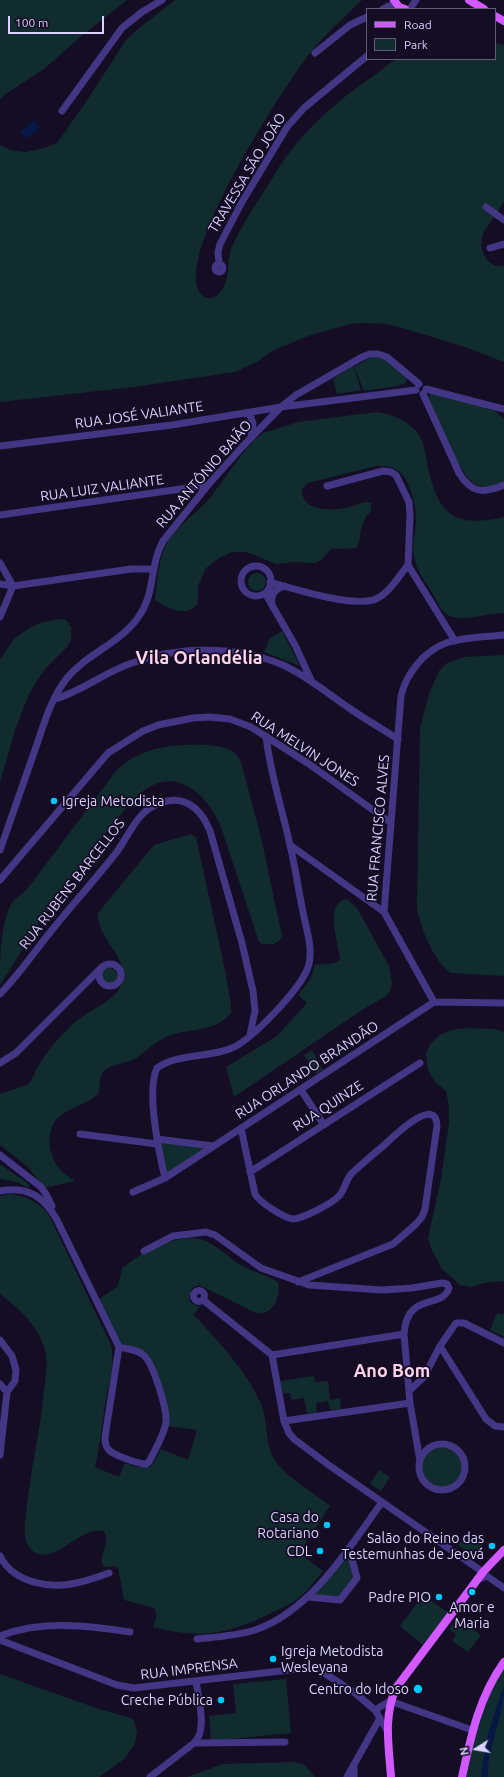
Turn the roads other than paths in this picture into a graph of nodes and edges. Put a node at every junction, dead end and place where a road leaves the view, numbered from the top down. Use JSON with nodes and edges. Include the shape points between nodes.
{"nodes":[{"id":1,"x":162,"y":0,"type":"edge"},
{"id":2,"x":468,"y":0,"type":"edge"},
{"id":3,"x":395,"y":1,"type":"edge"},
{"id":4,"x":384,"y":8,"type":"edge"},
{"id":5,"x":404,"y":8,"type":"edge"},
{"id":6,"x":482,"y":8,"type":"edge"},
{"id":7,"x":366,"y":17,"type":"edge"},
{"id":8,"x":315,"y":54,"type":"dead end"},
{"id":9,"x":366,"y":57,"type":"edge"},
{"id":10,"x":62,"y":110,"type":"dead end"},
{"id":11,"x":486,"y":208,"type":"dead end"},
{"id":12,"x":504,"y":220,"type":"edge"},
{"id":13,"x":504,"y":244,"type":"edge"},
{"id":14,"x":490,"y":248,"type":"dead end"},
{"id":15,"x":219,"y":264,"type":"dead end"},
{"id":16,"x":421,"y":390,"type":"junction"},
{"id":17,"x":280,"y":407,"type":"junction"},
{"id":18,"x":496,"y":407,"type":"junction"},
{"id":19,"x":504,"y":409,"type":"edge"},
{"id":20,"x":244,"y":413,"type":"junction"},
{"id":21,"x":504,"y":415,"type":"edge"},
{"id":22,"x":251,"y":438,"type":"junction"},
{"id":23,"x":0,"y":446,"type":"edge"},
{"id":24,"x":208,"y":485,"type":"junction"},
{"id":25,"x":504,"y":485,"type":"edge"},
{"id":26,"x":327,"y":486,"type":"dead end"},
{"id":27,"x":0,"y":515,"type":"edge"},
{"id":28,"x":0,"y":563,"type":"edge"},
{"id":29,"x":408,"y":565,"type":"junction"},
{"id":30,"x":154,"y":569,"type":"junction"},
{"id":31,"x":270,"y":582,"type":"junction"},
{"id":32,"x":0,"y":584,"type":"edge"},
{"id":33,"x":13,"y":586,"type":"junction"},
{"id":34,"x":286,"y":586,"type":"junction"},
{"id":35,"x":265,"y":593,"type":"junction"},
{"id":36,"x":272,"y":606,"type":"junction"},
{"id":37,"x":0,"y":617,"type":"edge"},
{"id":38,"x":504,"y":635,"type":"edge"},
{"id":39,"x":454,"y":641,"type":"junction"},
{"id":40,"x":311,"y":680,"type":"junction"},
{"id":41,"x":55,"y":699,"type":"junction"},
{"id":42,"x":266,"y":736,"type":"junction"},
{"id":43,"x":398,"y":739,"type":"junction"},
{"id":44,"x":391,"y":824,"type":"junction"},
{"id":45,"x":290,"y":845,"type":"junction"},
{"id":46,"x":0,"y":850,"type":"edge"},
{"id":47,"x":0,"y":880,"type":"edge"},
{"id":48,"x":384,"y":912,"type":"junction"},
{"id":49,"x":102,"y":967,"type":"dead end"},
{"id":50,"x":0,"y":994,"type":"edge"},
{"id":51,"x":434,"y":1002,"type":"junction"},
{"id":52,"x":504,"y":1004,"type":"edge"},
{"id":53,"x":250,"y":1035,"type":"junction"},
{"id":54,"x":0,"y":1063,"type":"edge"},
{"id":55,"x":420,"y":1063,"type":"dead end"},
{"id":56,"x":301,"y":1090,"type":"junction"},
{"id":57,"x":324,"y":1125,"type":"junction"},
{"id":58,"x":241,"y":1128,"type":"junction"},
{"id":59,"x":80,"y":1134,"type":"dead end"},
{"id":60,"x":157,"y":1141,"type":"junction"},
{"id":61,"x":213,"y":1146,"type":"junction"},
{"id":62,"x":0,"y":1155,"type":"edge"},
{"id":63,"x":250,"y":1172,"type":"junction"},
{"id":64,"x":165,"y":1178,"type":"junction"},
{"id":65,"x":37,"y":1184,"type":"junction"},
{"id":66,"x":0,"y":1191,"type":"edge"},
{"id":67,"x":133,"y":1192,"type":"dead end"},
{"id":68,"x":34,"y":1195,"type":"junction"},
{"id":69,"x":57,"y":1220,"type":"junction"},
{"id":70,"x":144,"y":1251,"type":"dead end"},
{"id":71,"x":298,"y":1282,"type":"junction"},
{"id":72,"x":203,"y":1300,"type":"dead end"},
{"id":73,"x":404,"y":1334,"type":"junction"},
{"id":74,"x":0,"y":1340,"type":"edge"},
{"id":75,"x":504,"y":1343,"type":"edge"},
{"id":76,"x":440,"y":1346,"type":"junction"},
{"id":77,"x":118,"y":1348,"type":"junction"},
{"id":78,"x":272,"y":1355,"type":"junction"},
{"id":79,"x":0,"y":1384,"type":"edge"},
{"id":80,"x":409,"y":1391,"type":"junction"},
{"id":81,"x":7,"y":1392,"type":"junction"},
{"id":82,"x":410,"y":1403,"type":"junction"},
{"id":83,"x":284,"y":1422,"type":"junction"},
{"id":84,"x":504,"y":1427,"type":"edge"},
{"id":85,"x":0,"y":1455,"type":"edge"},
{"id":86,"x":420,"y":1462,"type":"junction"},
{"id":87,"x":382,"y":1502,"type":"junction"},
{"id":88,"x":349,"y":1548,"type":"junction"},
{"id":89,"x":504,"y":1550,"type":"edge"},
{"id":90,"x":0,"y":1556,"type":"edge"},
{"id":91,"x":483,"y":1572,"type":"junction"},
{"id":92,"x":109,"y":1573,"type":"dead end"},
{"id":93,"x":475,"y":1582,"type":"junction"},
{"id":94,"x":504,"y":1588,"type":"edge"},
{"id":95,"x":309,"y":1597,"type":"junction"},
{"id":96,"x":130,"y":1632,"type":"dead end"},
{"id":97,"x":0,"y":1636,"type":"edge"},
{"id":98,"x":197,"y":1639,"type":"dead end"},
{"id":99,"x":0,"y":1640,"type":"edge"},
{"id":100,"x":504,"y":1662,"type":"edge"},
{"id":101,"x":196,"y":1681,"type":"junction"},
{"id":102,"x":390,"y":1701,"type":"junction"},
{"id":103,"x":375,"y":1710,"type":"junction"},
{"id":104,"x":380,"y":1718,"type":"junction"},
{"id":105,"x":472,"y":1730,"type":"junction"},
{"id":106,"x":388,"y":1732,"type":"junction"},
{"id":107,"x":285,"y":1742,"type":"dead end"},
{"id":108,"x":194,"y":1743,"type":"junction"},
{"id":109,"x":354,"y":1764,"type":"junction"},
{"id":110,"x":150,"y":1777,"type":"edge"},
{"id":111,"x":347,"y":1777,"type":"edge"},
{"id":112,"x":354,"y":1777,"type":"edge"},
{"id":113,"x":391,"y":1777,"type":"edge"},
{"id":114,"x":462,"y":1777,"type":"edge"}],
"edges":[{"from":1,"to":10,"type":"street","via":[[122,28]]},
{"from":2,"to":6,"type":"main road"},
{"from":3,"to":4,"type":"street"},
{"from":3,"to":5,"type":"main road"},
{"from":7,"to":8,"type":"street","via":[[350,25]]},
{"from":9,"to":15,"type":"street","name":"TRAVESSA SÃO JOÃO","via":[[304,108],[287,127],[220,244]]},
{"from":11,"to":12,"type":"street"},
{"from":13,"to":14,"type":"street"},
{"from":16,"to":17,"type":"street","name":"RUA JOSÉ VALIANTE"},
{"from":16,"to":17,"type":"street","name":"RUA ANTÔNIO BAIÃO","via":[[387,357],[370,354],[296,394]]},
{"from":16,"to":18,"type":"street"},
{"from":16,"to":25,"type":"street","via":[[459,473],[467,484],[476,490],[484,491]]},
{"from":17,"to":20,"type":"street","name":"RUA JOSÉ VALIANTE"},
{"from":17,"to":22,"type":"street","name":"RUA ANTÔNIO BAIÃO"},
{"from":18,"to":19,"type":"street"},
{"from":18,"to":21,"type":"street"},
{"from":20,"to":22,"type":"street","via":[[250,415],[253,420]]},
{"from":20,"to":23,"type":"street","name":"RUA JOSÉ VALIANTE","via":[[172,425]]},
{"from":22,"to":24,"type":"street","name":"RUA ANTÔNIO BAIÃO"},
{"from":24,"to":27,"type":"street","name":"RUA LUIZ VALIANTE"},
{"from":24,"to":30,"type":"street","name":"RUA ANTÔNIO BAIÃO","via":[[163,541]]},
{"from":26,"to":29,"type":"street","via":[[383,471],[396,475],[410,509]]},
{"from":28,"to":33,"type":"street"},
{"from":29,"to":34,"type":"street","via":[[385,592],[371,600],[348,600]]},
{"from":29,"to":39,"type":"street"},
{"from":30,"to":33,"type":"street","via":[[132,569]]},
{"from":30,"to":41,"type":"street","name":"RUA ANTÔNIO BAIÃO","via":[[149,597],[138,618],[117,638],[72,672]]},
{"from":31,"to":34,"type":"street"},
{"from":31,"to":35,"type":"street"},
{"from":31,"to":35,"type":"street","via":[[268,573],[258,567],[250,568],[243,575],[242,584],[247,593],[256,596]]},
{"from":32,"to":33,"type":"street"},
{"from":33,"to":37,"type":"street"},
{"from":34,"to":36,"type":"street","via":[[273,592]]},
{"from":35,"to":36,"type":"street"},
{"from":36,"to":40,"type":"street","via":[[295,645]]},
{"from":38,"to":39,"type":"street","name":"RUA FRANCISCO ALVES"},
{"from":39,"to":43,"type":"street","name":"RUA FRANCISCO ALVES","via":[[424,658],[408,677],[399,704]]},
{"from":40,"to":41,"type":"street","via":[[262,657],[224,651],[181,651],[131,663],[73,693]]},
{"from":40,"to":43,"type":"street"},
{"from":41,"to":46,"type":"street","name":"RUA ANTÔNIO BAIÃO"},
{"from":42,"to":44,"type":"street","name":"RUA MELVIN JONES"},
{"from":42,"to":45,"type":"street","via":[[272,774]]},
{"from":42,"to":47,"type":"street","name":"RUA MELVIN JONES","via":[[230,719],[209,717],[158,725],[131,737],[108,753]]},
{"from":43,"to":44,"type":"street","name":"RUA FRANCISCO ALVES"},
{"from":44,"to":48,"type":"street","name":"RUA FRANCISCO ALVES"},
{"from":45,"to":48,"type":"street"},
{"from":45,"to":53,"type":"street","via":[[308,939],[309,964],[298,986]]},
{"from":48,"to":51,"type":"street","name":"RUA FRANCISCO ALVES"},
{"from":49,"to":54,"type":"street","via":[[13,1056]]},
{"from":50,"to":53,"type":"street","name":"RUA RUBENS BARCELLOS","via":[[117,852],[146,811],[159,804],[179,801],[196,807],[210,831],[253,991],[255,1011]]},
{"from":51,"to":52,"type":"street"},
{"from":51,"to":56,"type":"street","name":"RUA ORLANDO BRANDÃO"},
{"from":53,"to":60,"type":"street","via":[[226,1050],[171,1061],[157,1068],[153,1082]]},
{"from":55,"to":57,"type":"street","name":"RUA QUINZE"},
{"from":56,"to":57,"type":"street"},
{"from":56,"to":58,"type":"street","name":"RUA ORLANDO BRANDÃO"},
{"from":57,"to":63,"type":"street","name":"RUA QUINZE"},
{"from":58,"to":61,"type":"street","name":"RUA ORLANDO BRANDÃO"},
{"from":58,"to":63,"type":"street"},
{"from":59,"to":60,"type":"street"},
{"from":60,"to":61,"type":"street"},
{"from":60,"to":64,"type":"street"},
{"from":61,"to":64,"type":"street","name":"RUA ORLANDO BRANDÃO"},
{"from":62,"to":65,"type":"street"},
{"from":63,"to":71,"type":"street","via":[[258,1199],[287,1218],[298,1218],[338,1197],[351,1174],[414,1119],[432,1115],[436,1120],[422,1217],[392,1244]]},
{"from":64,"to":67,"type":"street","name":"RUA ORLANDO BRANDÃO"},
{"from":65,"to":68,"type":"street","via":[[40,1193]]},
{"from":65,"to":69,"type":"street","via":[[46,1194]]},
{"from":66,"to":68,"type":"street","via":[[16,1190]]},
{"from":68,"to":69,"type":"street","via":[[42,1199]]},
{"from":69,"to":77,"type":"street"},
{"from":70,"to":71,"type":"street","via":[[179,1234],[208,1232],[261,1268]]},
{"from":71,"to":73,"type":"street","via":[[319,1287],[382,1290],[448,1284],[449,1288],[444,1295],[411,1310],[406,1319]]},
{"from":72,"to":78,"type":"street"},
{"from":73,"to":78,"type":"street"},
{"from":73,"to":80,"type":"street"},
{"from":74,"to":81,"type":"street","via":[[10,1352],[15,1367],[15,1381]]},
{"from":75,"to":76,"type":"street","via":[[459,1322],[452,1326]]},
{"from":76,"to":80,"type":"street","via":[[424,1377]]},
{"from":76,"to":84,"type":"street","via":[[486,1419],[495,1426]]},
{"from":77,"to":77,"type":"street","via":[[106,1444],[112,1452],[146,1464],[164,1430],[166,1420],[163,1405],[145,1356],[139,1352]]},
{"from":78,"to":83,"type":"street"},
{"from":79,"to":81,"type":"street"},
{"from":80,"to":82,"type":"street"},
{"from":81,"to":85,"type":"street"},
{"from":82,"to":83,"type":"street"},
{"from":82,"to":86,"type":"street"},
{"from":83,"to":87,"type":"street","via":[[299,1442]]},
{"from":86,"to":86,"type":"street","via":[[424,1481],[438,1490],[447,1490],[455,1486],[465,1471],[461,1455],[448,1445],[440,1444],[429,1448]]},
{"from":87,"to":88,"type":"street"},
{"from":87,"to":91,"type":"street"},
{"from":88,"to":95,"type":"street"},
{"from":88,"to":95,"type":"street","via":[[357,1578],[340,1600]]},
{"from":89,"to":91,"type":"main road"},
{"from":90,"to":92,"type":"street","via":[[13,1573],[39,1583],[75,1584]]},
{"from":91,"to":93,"type":"main road"},
{"from":93,"to":94,"type":"street","via":[[487,1576]]},
{"from":93,"to":102,"type":"main road","via":[[398,1684]]},
{"from":95,"to":98,"type":"street","via":[[256,1630]]},
{"from":96,"to":97,"type":"street","via":[[73,1625],[23,1629]]},
{"from":99,"to":101,"type":"street","name":"RUA IMPRENSA","via":[[124,1687],[144,1688]]},
{"from":100,"to":105,"type":"main road","via":[[484,1698]]},
{"from":101,"to":103,"type":"street","name":"RUA IMPRENSA","via":[[315,1668],[355,1693]]},
{"from":101,"to":108,"type":"street","via":[[201,1723]]},
{"from":102,"to":103,"type":"street"},
{"from":102,"to":105,"type":"street"},
{"from":102,"to":106,"type":"main road"},
{"from":103,"to":104,"type":"street","name":"RUA IMPRENSA"},
{"from":104,"to":106,"type":"street","name":"RUA IMPRENSA"},
{"from":104,"to":109,"type":"street"},
{"from":105,"to":114,"type":"main road"},
{"from":106,"to":113,"type":"main road"},
{"from":107,"to":108,"type":"street"},
{"from":108,"to":110,"type":"street"},
{"from":109,"to":111,"type":"street"},
{"from":109,"to":112,"type":"street"}]}
